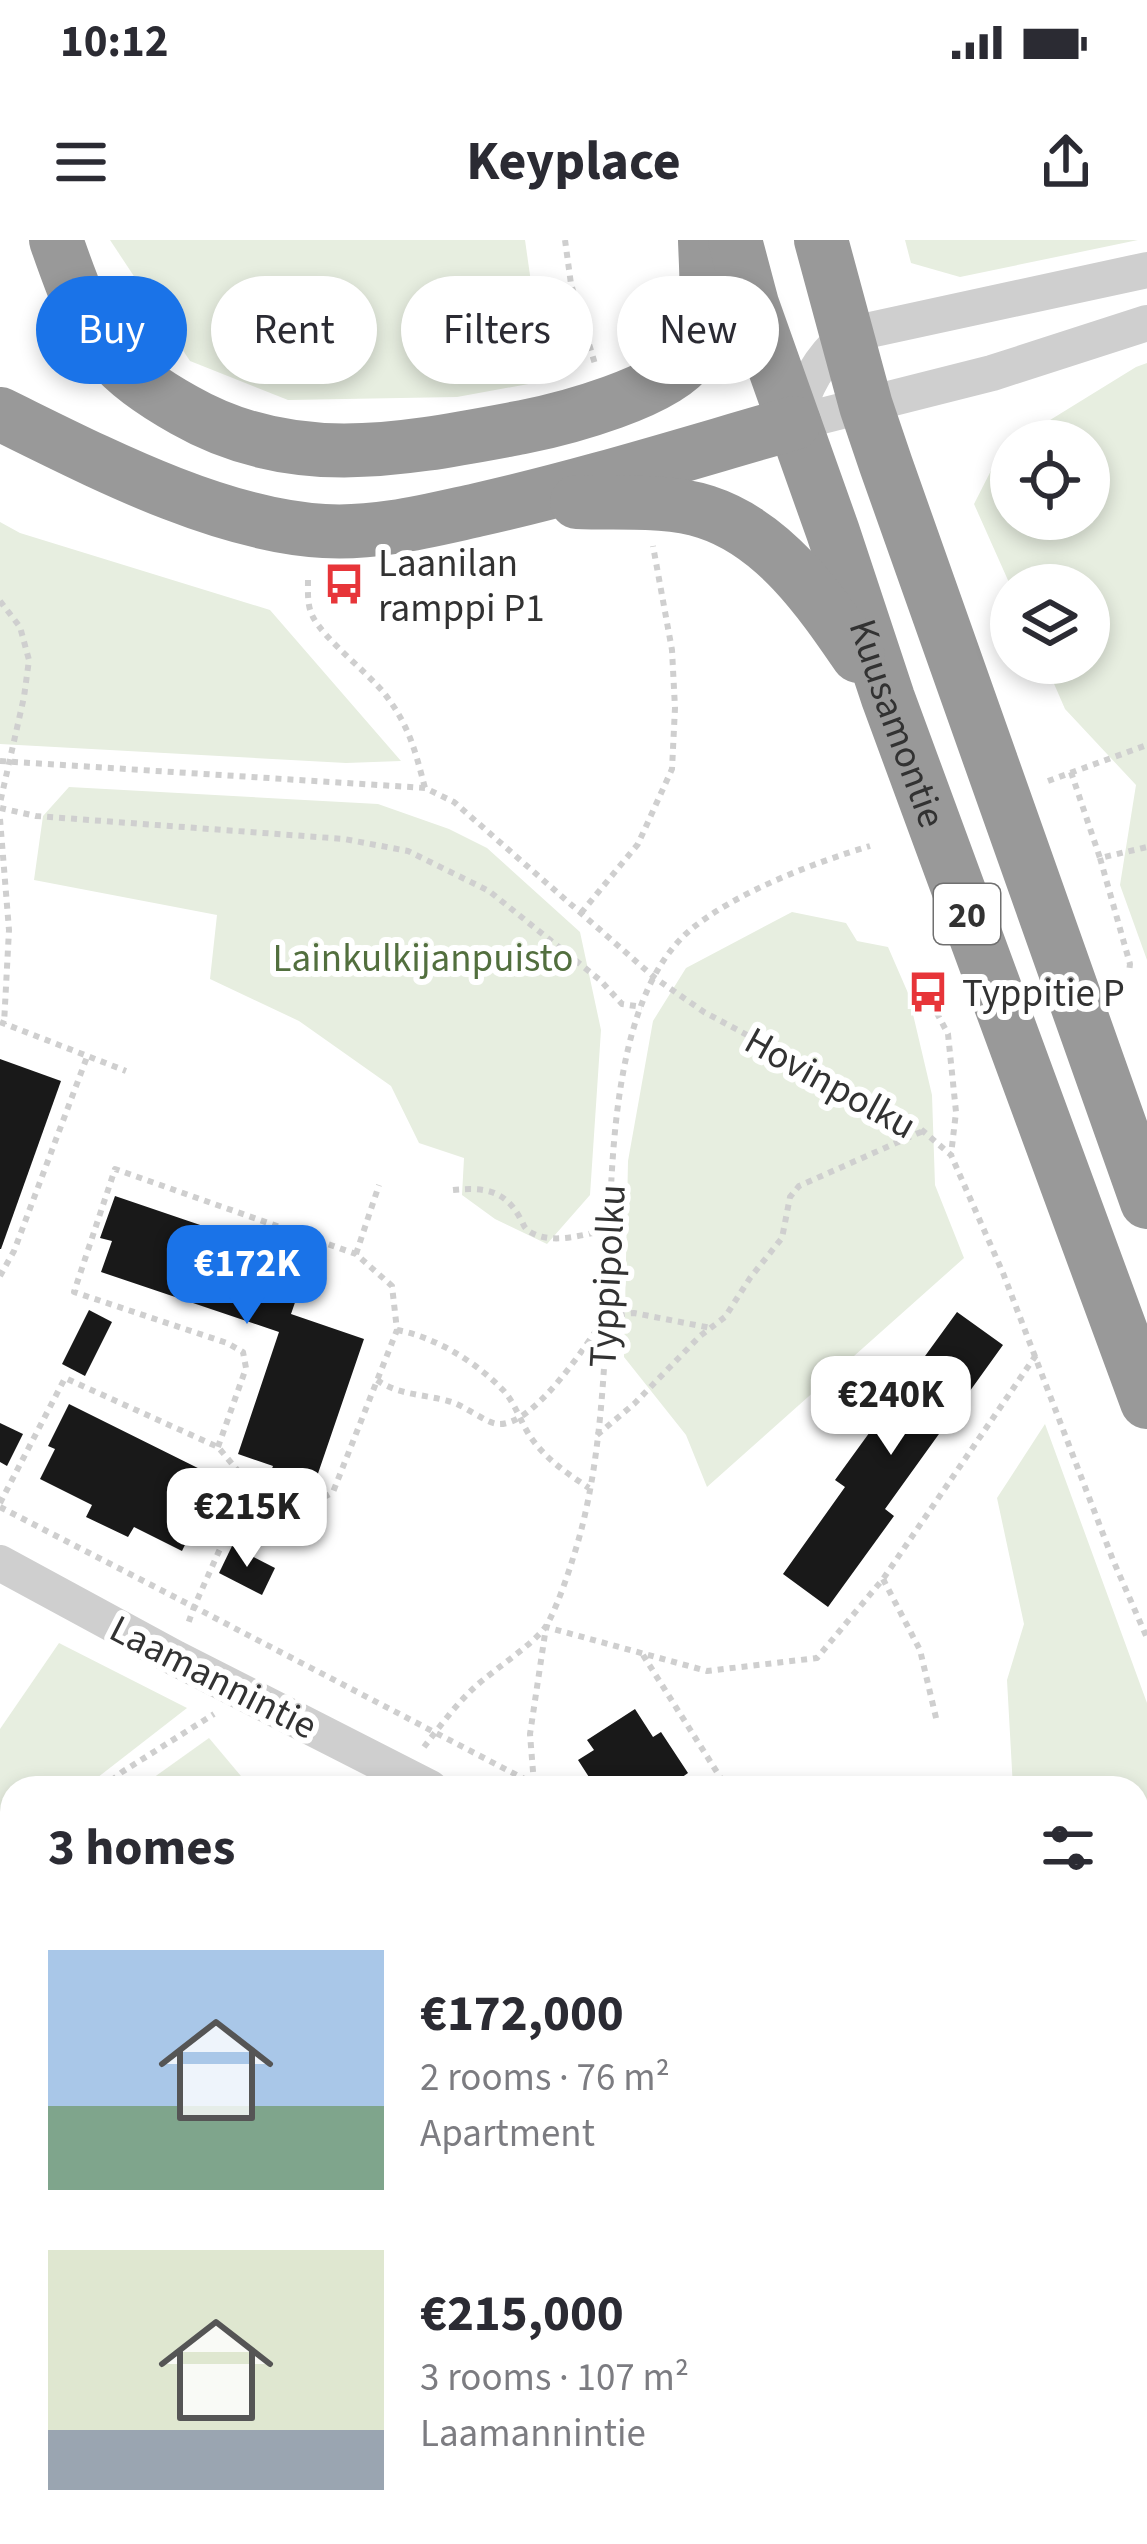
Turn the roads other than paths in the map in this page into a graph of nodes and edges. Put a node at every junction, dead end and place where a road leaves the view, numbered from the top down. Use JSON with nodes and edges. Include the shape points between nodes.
{"nodes":[{"id":1,"x":56,"y":240,"type":"edge"},
{"id":2,"x":705,"y":240,"type":"edge"},
{"id":3,"x":735,"y":240,"type":"edge"},
{"id":4,"x":821,"y":240,"type":"edge"},
{"id":5,"x":1147,"y":270,"type":"edge"},
{"id":6,"x":1147,"y":323,"type":"edge"},
{"id":7,"x":847,"y":335,"type":"junction"},
{"id":8,"x":866,"y":406,"type":"junction"},
{"id":9,"x":0,"y":414,"type":"edge"},
{"id":10,"x":794,"y":423,"type":"junction"},
{"id":11,"x":520,"y":500,"type":"junction"},
{"id":12,"x":888,"y":698,"type":"junction"},
{"id":13,"x":1147,"y":1202,"type":"edge"},
{"id":14,"x":1147,"y":1402,"type":"edge"},
{"id":15,"x":5,"y":1579,"type":"edge"},
{"id":16,"x":407,"y":1776,"type":"edge"}],
"edges":[{"from":1,"to":2,"type":"highway","via":[[74,292],[112,357],[157,395],[214,428],[329,451],[555,421],[674,373],[691,356],[703,323]]},
{"from":3,"to":10,"type":"highway","name":"Kuusamontie","number":"20"},
{"from":4,"to":7,"type":"highway","name":"Kuusamontie","number":"20"},
{"from":5,"to":7,"type":"street"},
{"from":6,"to":8,"type":"street"},
{"from":7,"to":8,"type":"highway","name":"Kuusamontie","number":"20"},
{"from":7,"to":10,"type":"street","via":[[817,368]]},
{"from":8,"to":10,"type":"street"},
{"from":8,"to":13,"type":"highway","name":"Kuusamontie","number":"20"},
{"from":9,"to":11,"type":"highway","via":[[177,495],[322,531],[399,527]]},
{"from":10,"to":11,"type":"highway"},
{"from":10,"to":12,"type":"highway","name":"Kuusamontie","number":"20"},
{"from":11,"to":12,"type":"highway","via":[[664,505],[747,530],[805,584]]},
{"from":12,"to":14,"type":"highway","name":"Kuusamontie","number":"20"},
{"from":15,"to":16,"type":"street","name":"Laamannintie"}]}
